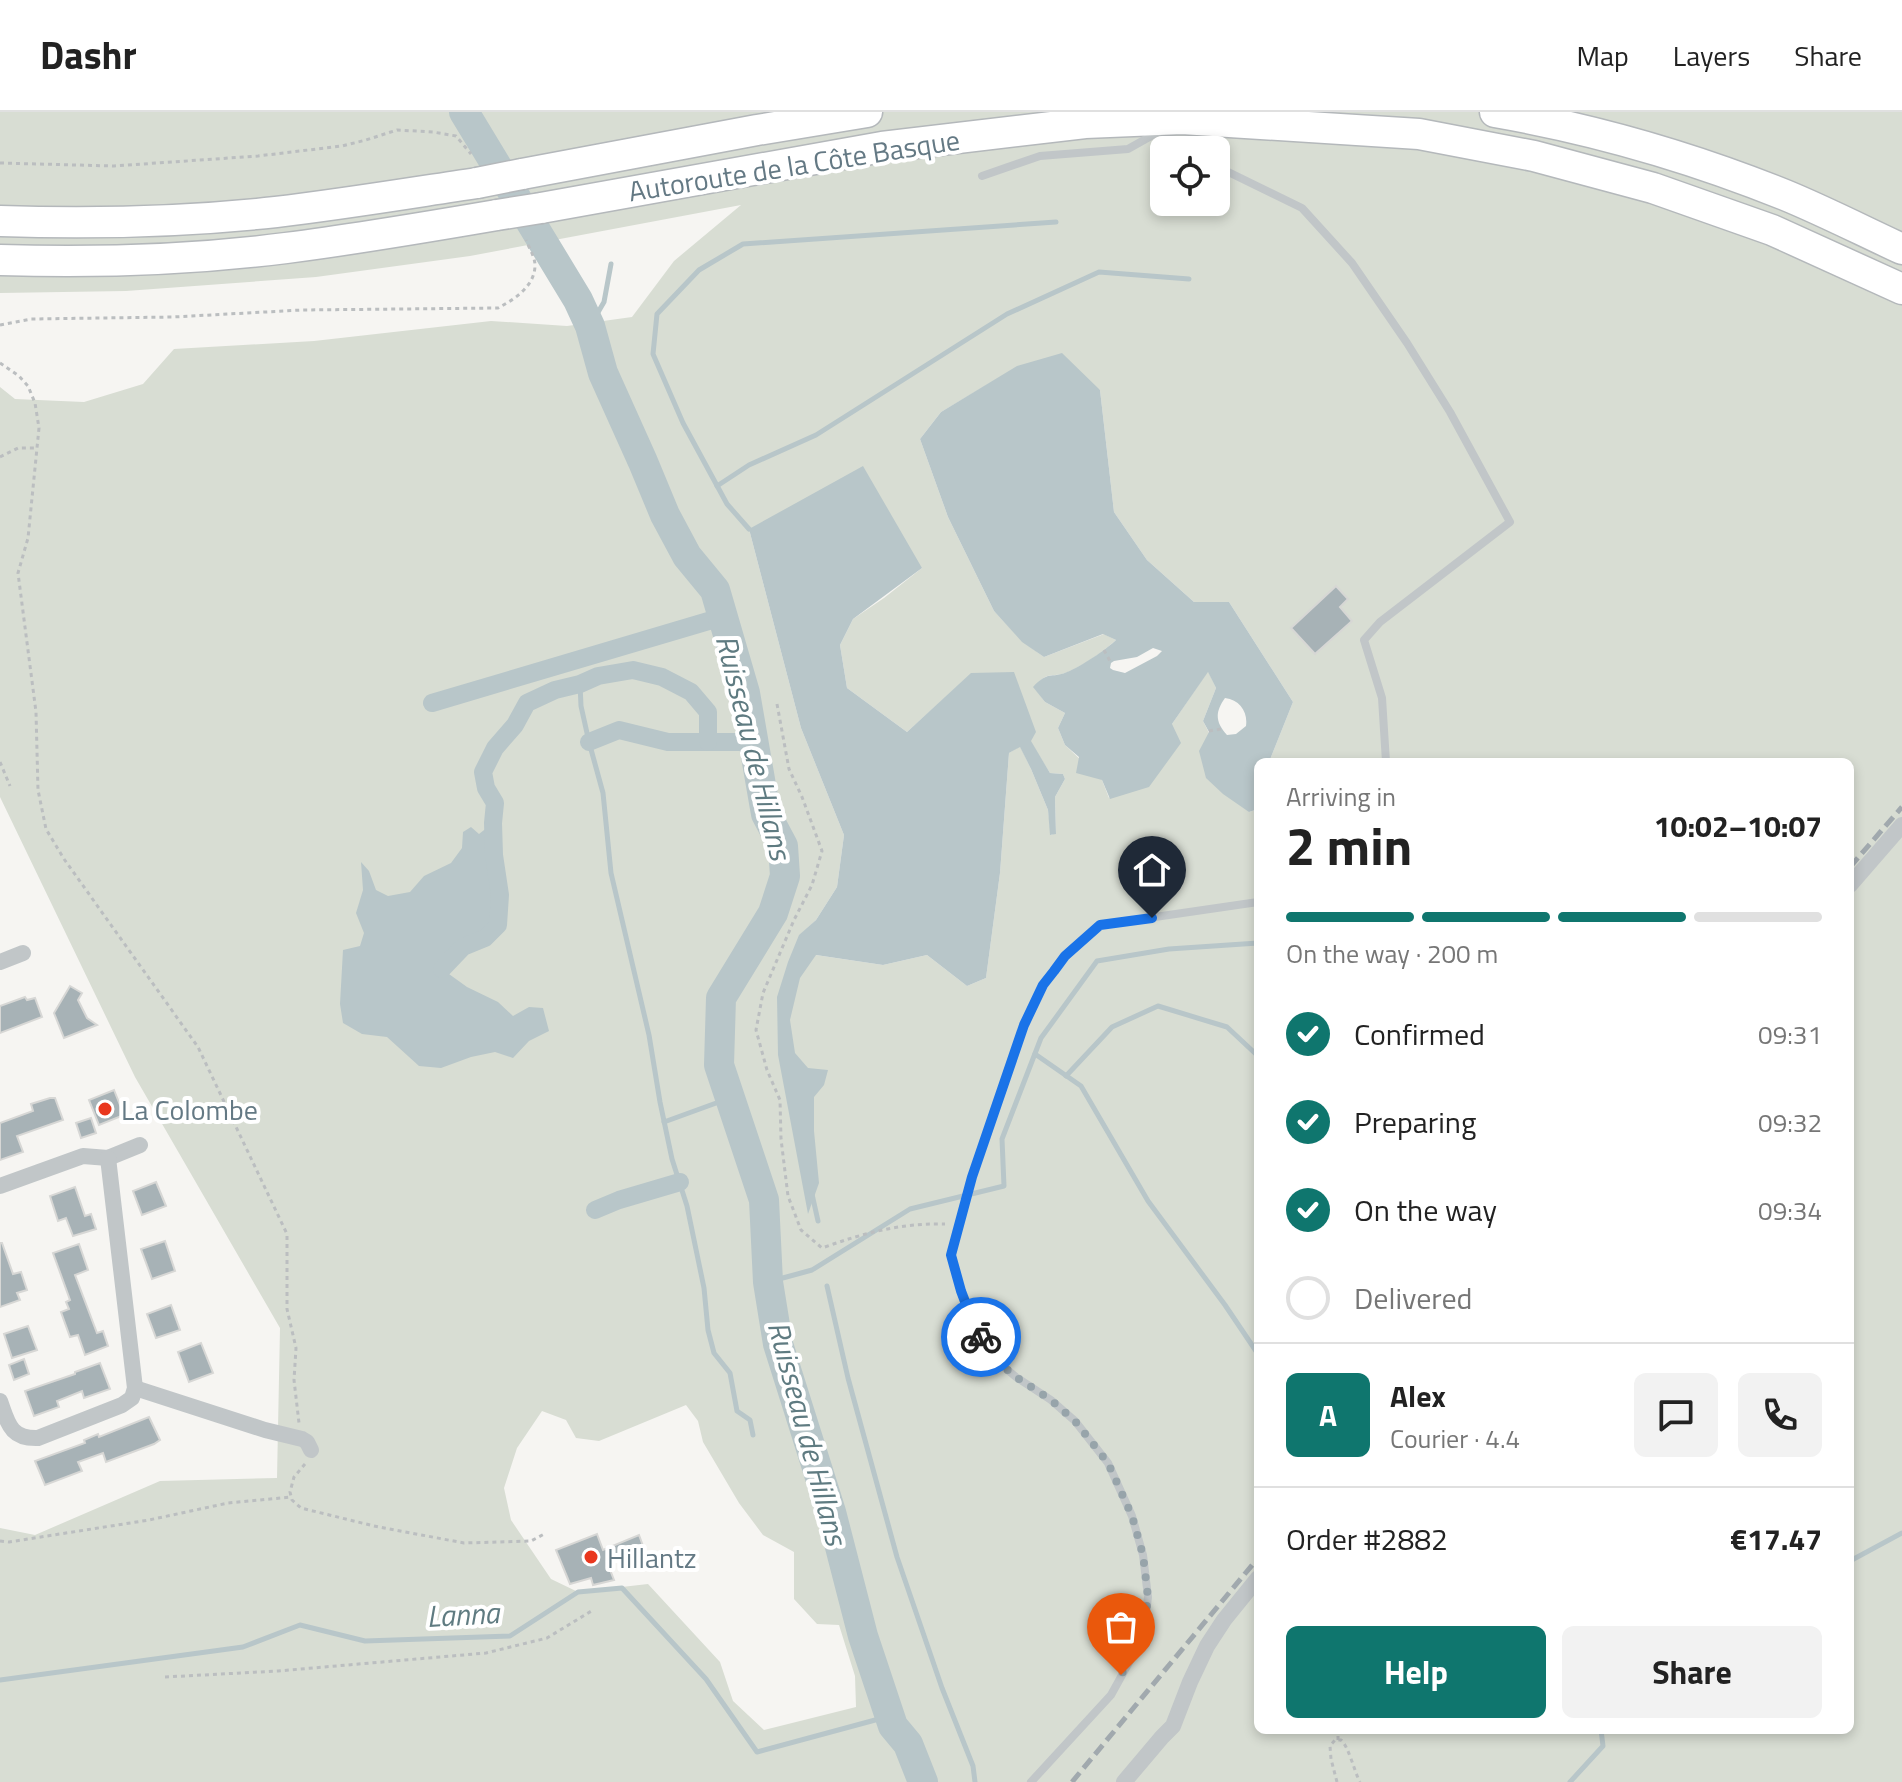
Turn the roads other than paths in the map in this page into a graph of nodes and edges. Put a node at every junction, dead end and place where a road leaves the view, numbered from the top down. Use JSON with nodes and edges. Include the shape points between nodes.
{"nodes":[{"id":1,"x":867,"y":112,"type":"edge"},
{"id":2,"x":1495,"y":112,"type":"edge"},
{"id":3,"x":1182,"y":119,"type":"junction"},
{"id":4,"x":1230,"y":173,"type":"edge"},
{"id":5,"x":982,"y":176,"type":"dead end"},
{"id":6,"x":0,"y":221,"type":"edge"},
{"id":7,"x":1902,"y":249,"type":"edge"},
{"id":8,"x":0,"y":260,"type":"edge"},
{"id":9,"x":1902,"y":289,"type":"edge"},
{"id":10,"x":1386,"y":758,"type":"edge"},
{"id":11,"x":1902,"y":825,"type":"edge"},
{"id":12,"x":1854,"y":880,"type":"edge"},
{"id":13,"x":1254,"y":903,"type":"edge"},
{"id":14,"x":23,"y":953,"type":"dead end"},
{"id":15,"x":0,"y":962,"type":"edge"},
{"id":16,"x":140,"y":1145,"type":"dead end"},
{"id":17,"x":108,"y":1158,"type":"junction"},
{"id":18,"x":0,"y":1186,"type":"edge"},
{"id":19,"x":135,"y":1388,"type":"junction"},
{"id":20,"x":0,"y":1401,"type":"edge"},
{"id":21,"x":306,"y":1444,"type":"road end"},
{"id":22,"x":1254,"y":1583,"type":"edge"},
{"id":23,"x":1031,"y":1782,"type":"edge"},
{"id":24,"x":1124,"y":1782,"type":"edge"}],
"edges":[{"from":1,"to":6,"type":"highway","name":"Autoroute de la Côte Basque","bridge":true,"via":[[522,174],[474,169],[341,204],[208,218]]},
{"from":2,"to":7,"type":"highway","via":[[1665,153],[1784,195]]},
{"from":3,"to":5,"type":"lane","via":[[1128,149],[1040,156]]},
{"from":3,"to":8,"type":"highway","name":"Autoroute de la Côte Basque","bridge":true,"via":[[1085,123],[882,147],[541,208],[222,255]]},
{"from":3,"to":9,"type":"highway","name":"Autoroute de la Côte Basque","via":[[1419,134],[1534,156],[1653,188],[1772,230]]},
{"from":4,"to":10,"type":"lane","via":[[1302,208],[1352,263],[1443,401],[1510,522],[1364,640],[1382,698]]},
{"from":11,"to":12,"type":"street"},
{"from":13,"to":23,"type":"lane","via":[[1100,925],[1065,956],[1043,985],[1024,1025],[951,1255],[975,1328],[993,1358],[1075,1421],[1108,1463],[1143,1555],[1148,1597],[1143,1637],[1111,1695]]},
{"from":14,"to":15,"type":"street"},
{"from":16,"to":17,"type":"street"},
{"from":17,"to":18,"type":"street","via":[[83,1156]]},
{"from":17,"to":19,"type":"street"},
{"from":19,"to":20,"type":"street","via":[[122,1405],[38,1438],[17,1435]]},
{"from":19,"to":21,"type":"street"},
{"from":22,"to":24,"type":"street","via":[[1207,1646],[1173,1726]]}]}
